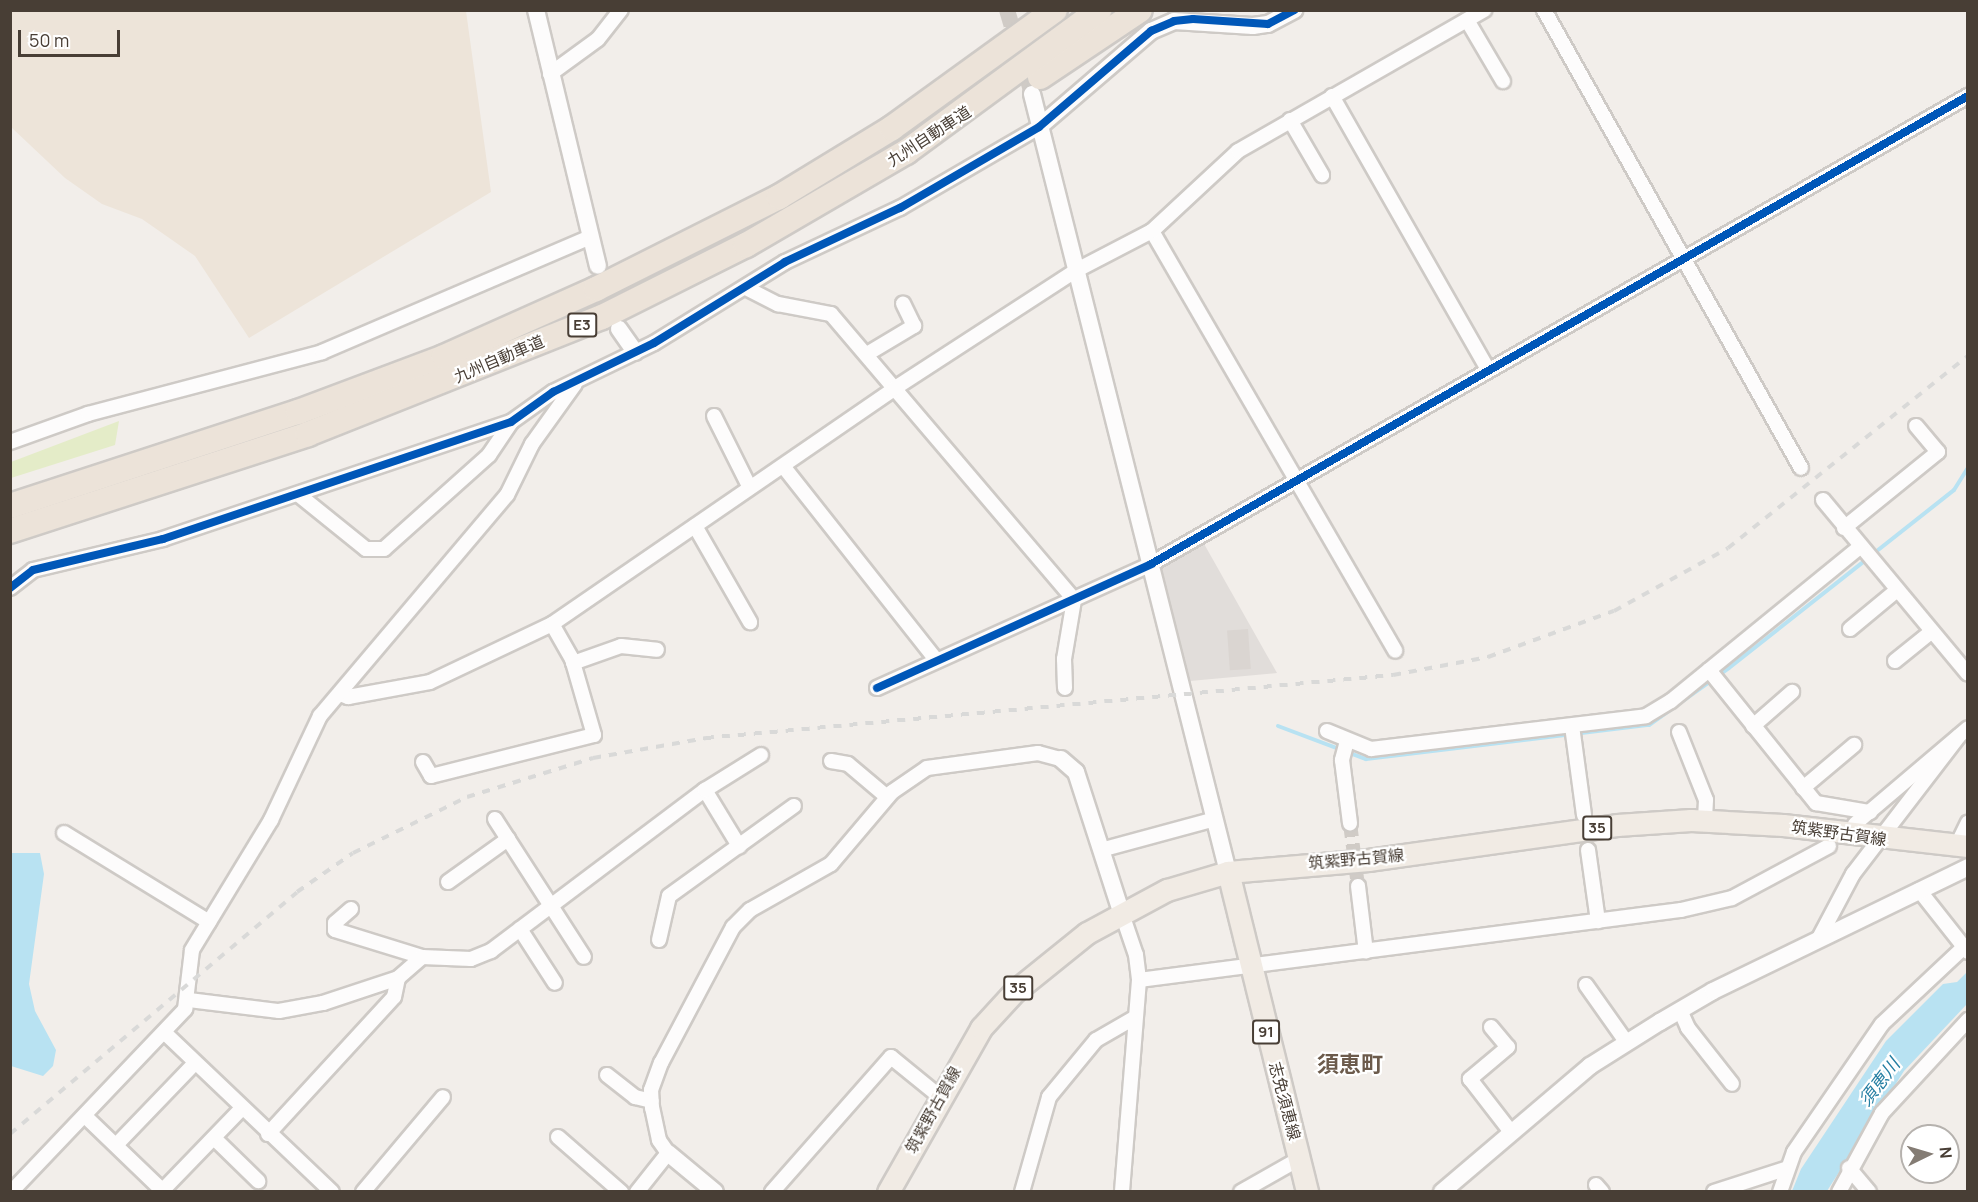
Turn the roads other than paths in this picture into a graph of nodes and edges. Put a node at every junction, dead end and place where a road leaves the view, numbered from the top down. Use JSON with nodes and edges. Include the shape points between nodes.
{"nodes":[{"id":1,"x":536,"y":10,"type":"edge"},
{"id":2,"x":621,"y":10,"type":"edge"},
{"id":3,"x":1029,"y":10,"type":"edge"},
{"id":4,"x":1055,"y":10,"type":"edge"},
{"id":5,"x":1100,"y":10,"type":"edge"},
{"id":6,"x":1140,"y":10,"type":"edge"},
{"id":7,"x":1294,"y":10,"type":"edge"},
{"id":8,"x":1484,"y":10,"type":"edge"},
{"id":9,"x":1544,"y":10,"type":"edge"},
{"id":10,"x":1467,"y":20,"type":"junction"},
{"id":11,"x":550,"y":74,"type":"junction"},
{"id":12,"x":1503,"y":81,"type":"dead end"},
{"id":13,"x":1032,"y":94,"type":"tunnel mouth"},
{"id":14,"x":1332,"y":96,"type":"junction"},
{"id":15,"x":1968,"y":96,"type":"edge"},
{"id":16,"x":1290,"y":120,"type":"junction"},
{"id":17,"x":1039,"y":127,"type":"junction"},
{"id":18,"x":1322,"y":175,"type":"dead end"},
{"id":19,"x":779,"y":197,"type":"junction"},
{"id":20,"x":828,"y":199,"type":"junction"},
{"id":21,"x":1152,"y":231,"type":"junction"},
{"id":22,"x":590,"y":237,"type":"junction"},
{"id":23,"x":1682,"y":258,"type":"junction"},
{"id":24,"x":598,"y":266,"type":"dead end"},
{"id":25,"x":1077,"y":270,"type":"junction"},
{"id":26,"x":748,"y":289,"type":"junction"},
{"id":27,"x":903,"y":303,"type":"dead end"},
{"id":28,"x":619,"y":329,"type":"dead end"},
{"id":29,"x":635,"y":352,"type":"junction"},
{"id":30,"x":867,"y":354,"type":"junction"},
{"id":31,"x":1488,"y":370,"type":"junction"},
{"id":32,"x":575,"y":384,"type":"junction"},
{"id":33,"x":896,"y":388,"type":"junction"},
{"id":34,"x":714,"y":416,"type":"dead end"},
{"id":35,"x":511,"y":422,"type":"junction"},
{"id":36,"x":1916,"y":426,"type":"dead end"},
{"id":37,"x":10,"y":442,"type":"edge"},
{"id":38,"x":783,"y":466,"type":"junction"},
{"id":39,"x":1801,"y":468,"type":"dead end"},
{"id":40,"x":1295,"y":478,"type":"junction"},
{"id":41,"x":750,"y":488,"type":"junction"},
{"id":42,"x":299,"y":495,"type":"junction"},
{"id":43,"x":1823,"y":501,"type":"dead end"},
{"id":44,"x":10,"y":506,"type":"edge"},
{"id":45,"x":695,"y":526,"type":"junction"},
{"id":46,"x":1844,"y":528,"type":"junction"},
{"id":47,"x":10,"y":531,"type":"edge"},
{"id":48,"x":1860,"y":547,"type":"junction"},
{"id":49,"x":1151,"y":564,"type":"junction"},
{"id":50,"x":10,"y":588,"type":"edge"},
{"id":51,"x":1897,"y":590,"type":"junction"},
{"id":52,"x":1074,"y":600,"type":"junction"},
{"id":53,"x":750,"y":622,"type":"dead end"},
{"id":54,"x":552,"y":624,"type":"junction"},
{"id":55,"x":1850,"y":629,"type":"dead end"},
{"id":56,"x":1931,"y":632,"type":"junction"},
{"id":57,"x":657,"y":650,"type":"dead end"},
{"id":58,"x":1395,"y":651,"type":"dead end"},
{"id":59,"x":937,"y":662,"type":"junction"},
{"id":60,"x":1895,"y":662,"type":"dead end"},
{"id":61,"x":573,"y":663,"type":"junction"},
{"id":62,"x":1709,"y":670,"type":"junction"},
{"id":63,"x":1968,"y":674,"type":"edge"},
{"id":64,"x":878,"y":688,"type":"dead end"},
{"id":65,"x":1065,"y":688,"type":"dead end"},
{"id":66,"x":1792,"y":692,"type":"dead end"},
{"id":67,"x":340,"y":694,"type":"junction"},
{"id":68,"x":1572,"y":726,"type":"junction"},
{"id":69,"x":1753,"y":726,"type":"junction"},
{"id":70,"x":1327,"y":731,"type":"dead end"},
{"id":71,"x":1679,"y":732,"type":"dead end"},
{"id":72,"x":1963,"y":732,"type":"edge"},
{"id":73,"x":1347,"y":741,"type":"junction"},
{"id":74,"x":1854,"y":745,"type":"dead end"},
{"id":75,"x":761,"y":755,"type":"dead end"},
{"id":76,"x":1061,"y":759,"type":"joint"},
{"id":77,"x":831,"y":761,"type":"dead end"},
{"id":78,"x":423,"y":762,"type":"dead end"},
{"id":79,"x":1803,"y":788,"type":"junction"},
{"id":80,"x":705,"y":790,"type":"junction"},
{"id":81,"x":887,"y":797,"type":"junction"},
{"id":82,"x":794,"y":806,"type":"dead end"},
{"id":83,"x":1870,"y":812,"type":"junction"},
{"id":84,"x":1584,"y":815,"type":"dead end"},
{"id":85,"x":495,"y":819,"type":"dead end"},
{"id":86,"x":1215,"y":819,"type":"junction"},
{"id":87,"x":1706,"y":821,"type":"junction"},
{"id":88,"x":1968,"y":822,"type":"edge"},
{"id":89,"x":1350,"y":823,"type":"tunnel mouth"},
{"id":90,"x":1855,"y":824,"type":"dead end"},
{"id":91,"x":64,"y":833,"type":"dead end"},
{"id":92,"x":508,"y":839,"type":"junction"},
{"id":93,"x":1883,"y":839,"type":"junction"},
{"id":94,"x":1963,"y":845,"type":"edge"},
{"id":95,"x":739,"y":846,"type":"junction"},
{"id":96,"x":1829,"y":846,"type":"dead end"},
{"id":97,"x":1101,"y":850,"type":"junction"},
{"id":98,"x":1588,"y":850,"type":"dead end"},
{"id":99,"x":1968,"y":867,"type":"edge"},
{"id":100,"x":1228,"y":872,"type":"junction"},
{"id":101,"x":448,"y":882,"type":"dead end"},
{"id":102,"x":1358,"y":886,"type":"tunnel mouth"},
{"id":103,"x":1919,"y":890,"type":"junction"},
{"id":104,"x":552,"y":905,"type":"junction"},
{"id":105,"x":351,"y":909,"type":"dead end"},
{"id":106,"x":1121,"y":911,"type":"junction"},
{"id":107,"x":1598,"y":921,"type":"junction"},
{"id":108,"x":209,"y":922,"type":"junction"},
{"id":109,"x":520,"y":929,"type":"junction"},
{"id":110,"x":659,"y":939,"type":"dead end"},
{"id":111,"x":1818,"y":940,"type":"junction"},
{"id":112,"x":1966,"y":949,"type":"edge"},
{"id":113,"x":1366,"y":952,"type":"junction"},
{"id":114,"x":422,"y":957,"type":"junction"},
{"id":115,"x":584,"y":957,"type":"dead end"},
{"id":116,"x":1250,"y":967,"type":"junction"},
{"id":117,"x":398,"y":978,"type":"junction"},
{"id":118,"x":1139,"y":980,"type":"junction"},
{"id":119,"x":555,"y":983,"type":"dead end"},
{"id":120,"x":1586,"y":985,"type":"dead end"},
{"id":121,"x":189,"y":1000,"type":"junction"},
{"id":122,"x":1680,"y":1010,"type":"junction"},
{"id":123,"x":1134,"y":1017,"type":"junction"},
{"id":124,"x":1968,"y":1020,"type":"edge"},
{"id":125,"x":1491,"y":1027,"type":"dead end"},
{"id":126,"x":166,"y":1034,"type":"junction"},
{"id":127,"x":1627,"y":1043,"type":"junction"},
{"id":128,"x":195,"y":1063,"type":"junction"},
{"id":129,"x":607,"y":1075,"type":"dead end"},
{"id":130,"x":1732,"y":1084,"type":"dead end"},
{"id":131,"x":939,"y":1096,"type":"junction"},
{"id":132,"x":443,"y":1097,"type":"dead end"},
{"id":133,"x":651,"y":1101,"type":"junction"},
{"id":134,"x":242,"y":1108,"type":"junction"},
{"id":135,"x":86,"y":1117,"type":"junction"},
{"id":136,"x":1511,"y":1132,"type":"junction"},
{"id":137,"x":268,"y":1134,"type":"junction"},
{"id":138,"x":558,"y":1137,"type":"dead end"},
{"id":139,"x":214,"y":1138,"type":"junction"},
{"id":140,"x":118,"y":1143,"type":"junction"},
{"id":141,"x":668,"y":1153,"type":"junction"},
{"id":142,"x":1299,"y":1159,"type":"junction"},
{"id":143,"x":1849,"y":1168,"type":"junction"},
{"id":144,"x":1785,"y":1169,"type":"junction"},
{"id":145,"x":258,"y":1181,"type":"dead end"},
{"id":146,"x":11,"y":1191,"type":"edge"},
{"id":147,"x":162,"y":1191,"type":"edge"},
{"id":148,"x":332,"y":1191,"type":"edge"},
{"id":149,"x":363,"y":1191,"type":"edge"},
{"id":150,"x":621,"y":1191,"type":"edge"},
{"id":151,"x":637,"y":1191,"type":"edge"},
{"id":152,"x":715,"y":1191,"type":"edge"},
{"id":153,"x":772,"y":1191,"type":"edge"},
{"id":154,"x":888,"y":1191,"type":"edge"},
{"id":155,"x":1022,"y":1191,"type":"edge"},
{"id":156,"x":1122,"y":1191,"type":"edge"},
{"id":157,"x":1241,"y":1191,"type":"edge"},
{"id":158,"x":1307,"y":1191,"type":"edge"},
{"id":159,"x":1442,"y":1191,"type":"edge"},
{"id":160,"x":1714,"y":1191,"type":"edge"},
{"id":161,"x":1780,"y":1191,"type":"edge"},
{"id":162,"x":1839,"y":1191,"type":"edge"},
{"id":163,"x":1869,"y":1191,"type":"edge"}],
"edges":[{"from":1,"to":11,"type":"street"},
{"from":2,"to":11,"type":"street","via":[[598,39]]},
{"from":3,"to":19,"type":"highway","via":[[922,99]]},
{"from":4,"to":19,"type":"highway","name":"九州自動車道","number":"E3","via":[[892,128]]},
{"from":5,"to":20,"type":"highway","name":"九州自動車道","number":"E3","via":[[963,114]]},
{"from":6,"to":20,"type":"highway","via":[[952,135]]},
{"from":7,"to":17,"type":"street","via":[[1268,24],[1174,21],[1151,31]]},
{"from":8,"to":10,"type":"street"},
{"from":9,"to":23,"type":"street"},
{"from":10,"to":12,"type":"street"},
{"from":10,"to":14,"type":"street"},
{"from":11,"to":22,"type":"street"},
{"from":13,"to":17,"type":"street"},
{"from":14,"to":16,"type":"street"},
{"from":14,"to":31,"type":"street"},
{"from":15,"to":23,"type":"street"},
{"from":16,"to":18,"type":"street"},
{"from":16,"to":21,"type":"street","via":[[1238,151]]},
{"from":17,"to":25,"type":"street"},
{"from":17,"to":26,"type":"street","via":[[900,208],[784,262]]},
{"from":19,"to":44,"type":"highway","name":"九州自動車道","number":"E3","via":[[596,289],[444,357],[287,415]]},
{"from":20,"to":47,"type":"highway","name":"九州自動車道","number":"E3","via":[[602,316],[450,380],[308,434]]},
{"from":21,"to":25,"type":"street"},
{"from":21,"to":40,"type":"street"},
{"from":22,"to":24,"type":"street"},
{"from":22,"to":37,"type":"street","via":[[322,352],[88,414]]},
{"from":23,"to":31,"type":"street"},
{"from":23,"to":39,"type":"street"},
{"from":25,"to":33,"type":"street"},
{"from":25,"to":49,"type":"street"},
{"from":26,"to":29,"type":"street"},
{"from":26,"to":30,"type":"street","via":[[778,304],[831,314]]},
{"from":27,"to":30,"type":"street","via":[[914,326]]},
{"from":28,"to":29,"type":"street"},
{"from":29,"to":32,"type":"street"},
{"from":30,"to":33,"type":"street"},
{"from":31,"to":40,"type":"street"},
{"from":32,"to":35,"type":"street","via":[[553,392]]},
{"from":32,"to":67,"type":"street","via":[[532,444],[507,495],[450,557]]},
{"from":33,"to":38,"type":"street"},
{"from":33,"to":52,"type":"street"},
{"from":34,"to":41,"type":"street"},
{"from":35,"to":42,"type":"street"},
{"from":35,"to":42,"type":"street","via":[[489,455],[384,549],[366,549]]},
{"from":36,"to":46,"type":"street","via":[[1938,452]]},
{"from":38,"to":41,"type":"street"},
{"from":38,"to":59,"type":"street"},
{"from":40,"to":49,"type":"street"},
{"from":40,"to":58,"type":"street"},
{"from":41,"to":45,"type":"street"},
{"from":42,"to":50,"type":"street","via":[[163,539],[33,570]]},
{"from":43,"to":46,"type":"street"},
{"from":45,"to":53,"type":"street"},
{"from":45,"to":54,"type":"street"},
{"from":46,"to":48,"type":"street"},
{"from":48,"to":51,"type":"street"},
{"from":48,"to":62,"type":"street"},
{"from":49,"to":52,"type":"street"},
{"from":49,"to":86,"type":"street"},
{"from":51,"to":55,"type":"street"},
{"from":51,"to":56,"type":"street"},
{"from":52,"to":59,"type":"street"},
{"from":52,"to":65,"type":"street","via":[[1064,659]]},
{"from":54,"to":61,"type":"street"},
{"from":54,"to":67,"type":"street","via":[[430,682],[348,697]]},
{"from":56,"to":60,"type":"street"},
{"from":56,"to":63,"type":"street"},
{"from":57,"to":61,"type":"street","via":[[621,646]]},
{"from":59,"to":64,"type":"street"},
{"from":61,"to":78,"type":"street","via":[[594,735],[431,776]]},
{"from":62,"to":68,"type":"street","via":[[1652,713]]},
{"from":62,"to":69,"type":"street"},
{"from":66,"to":69,"type":"street"},
{"from":67,"to":108,"type":"street","via":[[305,741],[271,820]]},
{"from":68,"to":73,"type":"street","via":[[1371,749]]},
{"from":68,"to":84,"type":"street"},
{"from":69,"to":79,"type":"street"},
{"from":70,"to":73,"type":"street"},
{"from":71,"to":87,"type":"street","via":[[1706,800]]},
{"from":72,"to":83,"type":"street"},
{"from":72,"to":93,"type":"street"},
{"from":73,"to":89,"type":"street","via":[[1342,760]]},
{"from":74,"to":79,"type":"street"},
{"from":75,"to":80,"type":"street"},
{"from":76,"to":81,"type":"street","via":[[1038,753],[927,768],[905,779]]},
{"from":76,"to":97,"type":"street","via":[[1076,772]]},
{"from":77,"to":81,"type":"street","via":[[848,764]]},
{"from":79,"to":83,"type":"street","via":[[1816,803]]},
{"from":80,"to":95,"type":"street"},
{"from":80,"to":104,"type":"street"},
{"from":81,"to":133,"type":"street","via":[[831,864],[750,910],[733,927],[661,1063]]},
{"from":82,"to":95,"type":"street"},
{"from":83,"to":90,"type":"street"},
{"from":85,"to":92,"type":"street"},
{"from":86,"to":97,"type":"street"},
{"from":86,"to":100,"type":"street"},
{"from":87,"to":93,"type":"main road","name":"筑紫野古賀線","number":"35","via":[[1783,825]]},
{"from":87,"to":100,"type":"main road","name":"筑紫野古賀線","number":"35","via":[[1617,825],[1368,860]]},
{"from":88,"to":94,"type":"street"},
{"from":91,"to":108,"type":"street"},
{"from":92,"to":101,"type":"street"},
{"from":92,"to":104,"type":"street"},
{"from":93,"to":94,"type":"main road","name":"筑紫野古賀線","number":"35"},
{"from":93,"to":111,"type":"street","via":[[1853,874]]},
{"from":95,"to":110,"type":"street","via":[[669,897]]},
{"from":96,"to":107,"type":"street","via":[[1731,898]]},
{"from":97,"to":106,"type":"street"},
{"from":98,"to":107,"type":"street"},
{"from":99,"to":103,"type":"street"},
{"from":100,"to":106,"type":"main road","name":"筑紫野古賀線","number":"35","via":[[1167,890]]},
{"from":100,"to":116,"type":"main road","name":"志免須恵線","number":"91"},
{"from":102,"to":113,"type":"street"},
{"from":103,"to":111,"type":"street"},
{"from":103,"to":112,"type":"street"},
{"from":104,"to":109,"type":"street"},
{"from":104,"to":115,"type":"street"},
{"from":105,"to":114,"type":"street","via":[[335,923],[335,930]]},
{"from":106,"to":118,"type":"street","via":[[1136,955]]},
{"from":106,"to":131,"type":"main road","name":"筑紫野古賀線","number":"35","via":[[1044,963],[1015,991],[981,1028]]},
{"from":107,"to":113,"type":"street"},
{"from":108,"to":121,"type":"street","via":[[192,950]]},
{"from":109,"to":114,"type":"street","via":[[471,959]]},
{"from":109,"to":119,"type":"street"},
{"from":111,"to":122,"type":"street"},
{"from":112,"to":144,"type":"street","via":[[1882,1024],[1823,1106]]},
{"from":113,"to":116,"type":"street"},
{"from":114,"to":117,"type":"street"},
{"from":116,"to":118,"type":"street"},
{"from":116,"to":142,"type":"main road","name":"志免須恵線","number":"91"},
{"from":117,"to":121,"type":"street","via":[[323,1004],[279,1011]]},
{"from":117,"to":137,"type":"street","via":[[394,996]]},
{"from":118,"to":123,"type":"street"},
{"from":120,"to":127,"type":"street"},
{"from":121,"to":126,"type":"street"},
{"from":122,"to":127,"type":"street"},
{"from":122,"to":130,"type":"street","via":[[1688,1028]]},
{"from":123,"to":155,"type":"street","via":[[1096,1040],[1049,1097]]},
{"from":123,"to":156,"type":"street"},
{"from":124,"to":143,"type":"street","via":[[1882,1113]]},
{"from":125,"to":136,"type":"street","via":[[1508,1047],[1470,1079]]},
{"from":126,"to":128,"type":"street"},
{"from":126,"to":135,"type":"street"},
{"from":127,"to":136,"type":"street","via":[[1590,1066]]},
{"from":128,"to":134,"type":"street"},
{"from":128,"to":140,"type":"street"},
{"from":129,"to":133,"type":"street","via":[[635,1097]]},
{"from":131,"to":153,"type":"street","via":[[891,1057]]},
{"from":131,"to":154,"type":"main road","name":"筑紫野古賀線","number":"35"},
{"from":132,"to":149,"type":"street"},
{"from":133,"to":141,"type":"street","via":[[659,1140]]},
{"from":134,"to":137,"type":"street"},
{"from":134,"to":139,"type":"street"},
{"from":135,"to":140,"type":"street"},
{"from":135,"to":146,"type":"street"},
{"from":136,"to":159,"type":"street"},
{"from":137,"to":148,"type":"street"},
{"from":138,"to":150,"type":"street"},
{"from":139,"to":145,"type":"street"},
{"from":139,"to":147,"type":"street"},
{"from":140,"to":147,"type":"street"},
{"from":141,"to":151,"type":"street"},
{"from":141,"to":152,"type":"street"},
{"from":142,"to":157,"type":"street"},
{"from":142,"to":158,"type":"main road","name":"志免須恵線","number":"91"},
{"from":143,"to":162,"type":"street"},
{"from":143,"to":163,"type":"street"},
{"from":144,"to":160,"type":"street"},
{"from":144,"to":161,"type":"street"}]}
